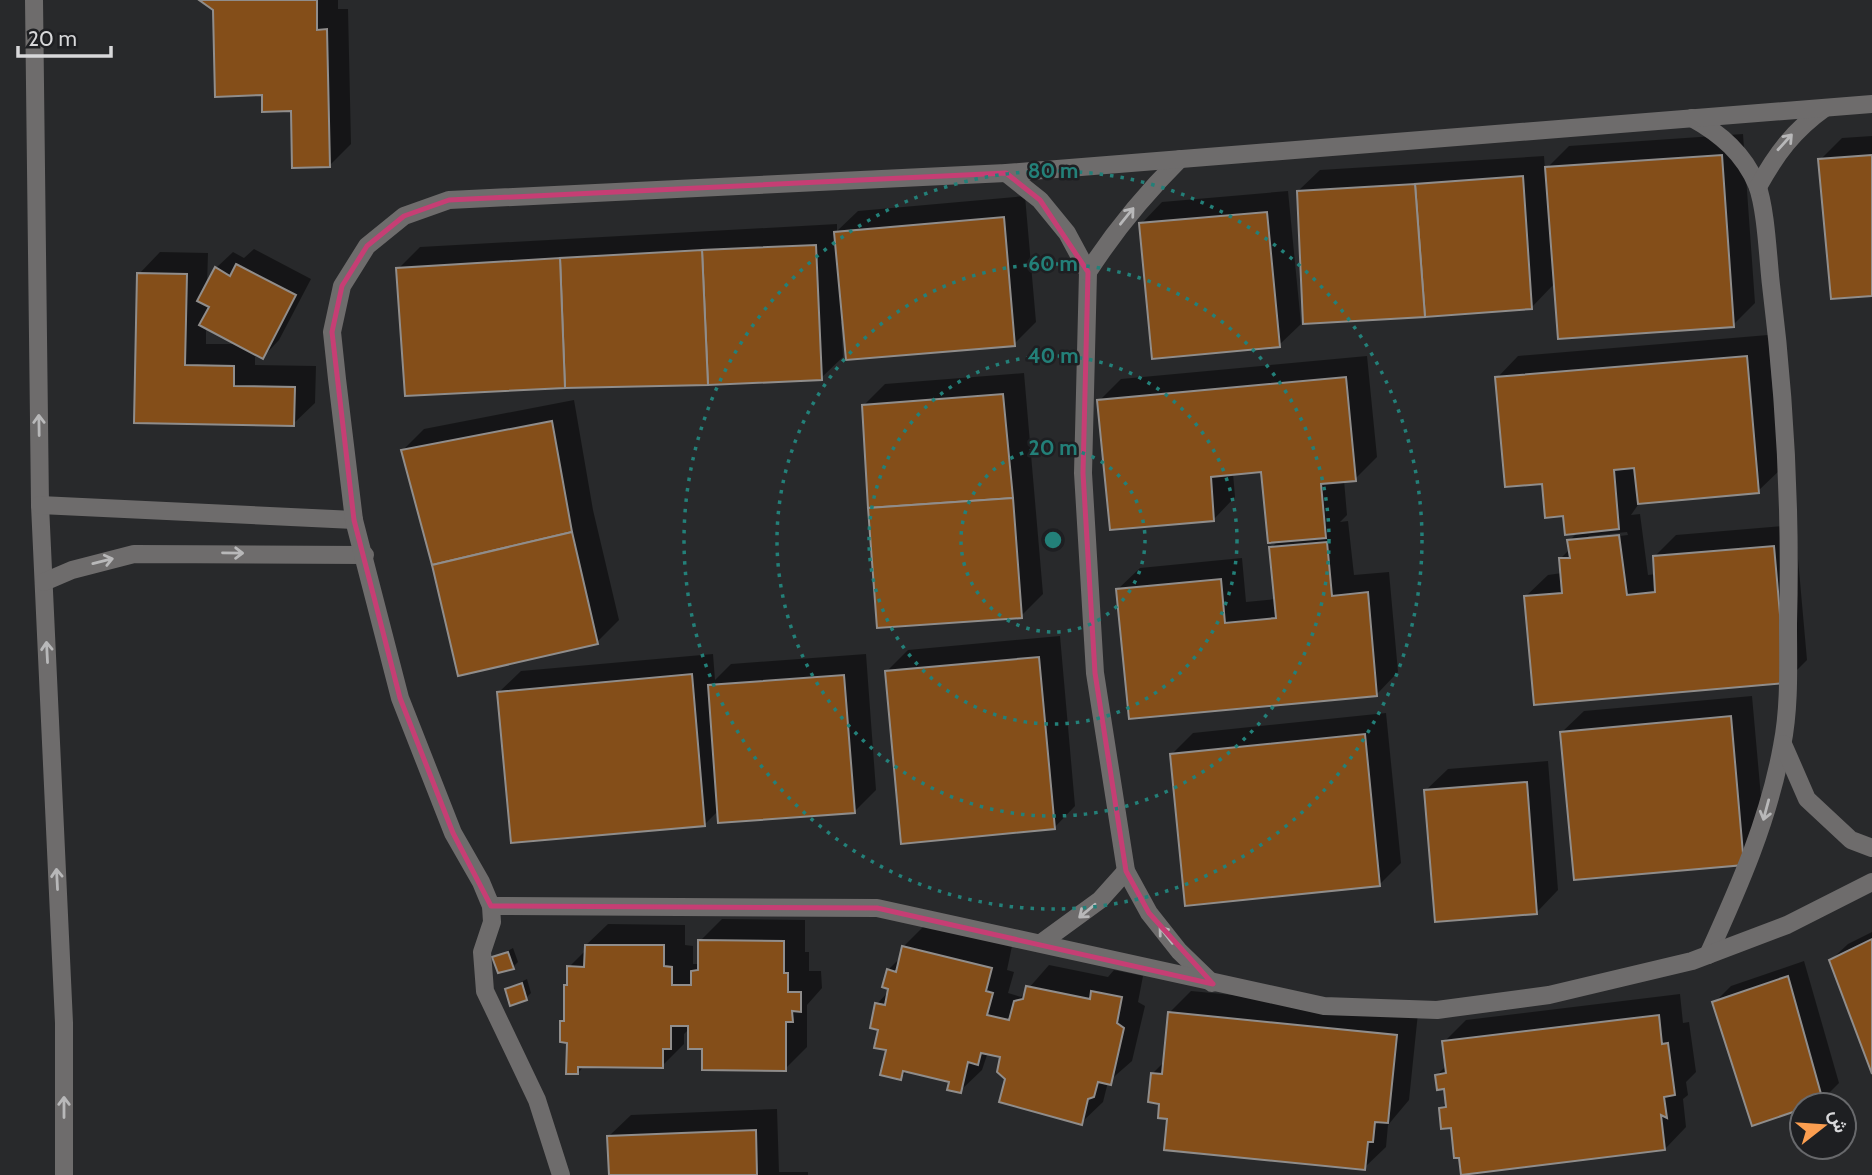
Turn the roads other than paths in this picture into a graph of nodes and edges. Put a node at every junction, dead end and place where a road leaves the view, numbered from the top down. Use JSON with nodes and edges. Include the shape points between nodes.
{"nodes":[{"id":1,"x":34,"y":0,"type":"edge"},
{"id":2,"x":1872,"y":104,"type":"edge"},
{"id":3,"x":1825,"y":108,"type":"junction"},
{"id":4,"x":1692,"y":118,"type":"junction"},
{"id":5,"x":1180,"y":159,"type":"junction"},
{"id":6,"x":1006,"y":173,"type":"junction"},
{"id":7,"x":1758,"y":187,"type":"junction"},
{"id":8,"x":1088,"y":272,"type":"junction"},
{"id":9,"x":40,"y":505,"type":"junction"},
{"id":10,"x":354,"y":520,"type":"junction"},
{"id":11,"x":365,"y":555,"type":"junction"},
{"id":12,"x":44,"y":582,"type":"junction"},
{"id":13,"x":1783,"y":744,"type":"junction"},
{"id":14,"x":1872,"y":848,"type":"edge"},
{"id":15,"x":1126,"y":871,"type":"junction"},
{"id":16,"x":1872,"y":882,"type":"edge"},
{"id":17,"x":491,"y":906,"type":"junction"},
{"id":18,"x":1041,"y":943,"type":"junction"},
{"id":19,"x":1708,"y":955,"type":"junction"},
{"id":20,"x":1213,"y":984,"type":"junction"},
{"id":21,"x":64,"y":1175,"type":"edge"},
{"id":22,"x":561,"y":1175,"type":"edge"}],
"edges":[{"from":9,"to":1,"type":"street","one_way":true},
{"from":2,"to":3,"type":"street"},
{"from":3,"to":4,"type":"street"},
{"from":7,"to":3,"type":"street","one_way":true,"via":[[1776,153],[1801,125]]},
{"from":4,"to":5,"type":"street"},
{"from":4,"to":7,"type":"street","via":[[1717,132],[1741,156]]},
{"from":5,"to":6,"type":"street"},
{"from":8,"to":5,"type":"street","one_way":true,"via":[[1145,193]]},
{"from":6,"to":8,"type":"street","via":[[1047,208]]},
{"from":6,"to":10,"type":"street","via":[[449,201],[404,216],[367,246],[342,286],[332,332]]},
{"from":7,"to":13,"type":"street","via":[[1779,345],[1786,452],[1789,584]]},
{"from":8,"to":15,"type":"street","via":[[1083,473],[1095,673]]},
{"from":9,"to":10,"type":"street"},
{"from":9,"to":12,"type":"street"},
{"from":10,"to":11,"type":"street"},
{"from":12,"to":11,"type":"street","one_way":true,"via":[[134,554]]},
{"from":11,"to":17,"type":"street","via":[[400,698],[453,833]]},
{"from":21,"to":12,"type":"street","one_way":true,"via":[[64,1023]]},
{"from":13,"to":14,"type":"street","via":[[1807,799],[1851,840]]},
{"from":13,"to":19,"type":"street","one_way":true,"via":[[1765,817],[1740,887]]},
{"from":15,"to":18,"type":"street","one_way":true,"via":[[1100,900]]},
{"from":20,"to":15,"type":"street","one_way":true,"via":[[1156,922]]},
{"from":16,"to":19,"type":"street","via":[[1787,925]]},
{"from":17,"to":18,"type":"street","via":[[877,908]]},
{"from":17,"to":22,"type":"street","via":[[492,922],[482,951],[485,991],[537,1100]]},
{"from":18,"to":20,"type":"street"},
{"from":19,"to":20,"type":"street","via":[[1549,995],[1437,1010],[1324,1006]]}]}
